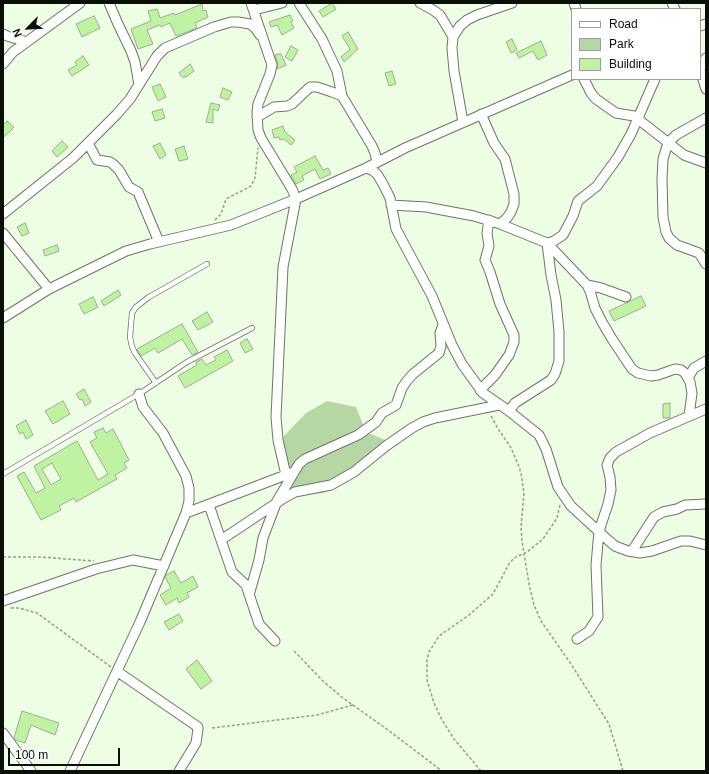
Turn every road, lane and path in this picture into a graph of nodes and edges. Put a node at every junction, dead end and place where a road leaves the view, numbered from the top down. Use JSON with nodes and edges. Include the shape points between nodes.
{"nodes":[{"id":1,"x":80,"y":3,"type":"edge"},
{"id":2,"x":109,"y":3,"type":"edge"},
{"id":3,"x":282,"y":3,"type":"edge"},
{"id":4,"x":299,"y":3,"type":"edge"},
{"id":5,"x":420,"y":3,"type":"edge"},
{"id":6,"x":512,"y":3,"type":"edge"},
{"id":7,"x":252,"y":7,"type":"edge"},
{"id":8,"x":3,"y":34,"type":"edge"},
{"id":9,"x":453,"y":37,"type":"junction"},
{"id":10,"x":27,"y":42,"type":"junction"},
{"id":11,"x":264,"y":42,"type":"junction"},
{"id":12,"x":706,"y":58,"type":"edge"},
{"id":13,"x":3,"y":64,"type":"edge"},
{"id":14,"x":702,"y":72,"type":"edge"},
{"id":15,"x":571,"y":75,"type":"edge"},
{"id":16,"x":584,"y":80,"type":"edge"},
{"id":17,"x":654,"y":80,"type":"edge"},
{"id":18,"x":139,"y":85,"type":"junction"},
{"id":19,"x":706,"y":89,"type":"edge"},
{"id":20,"x":342,"y":96,"type":"junction"},
{"id":21,"x":481,"y":114,"type":"junction"},
{"id":22,"x":257,"y":117,"type":"junction"},
{"id":23,"x":638,"y":118,"type":"junction"},
{"id":24,"x":706,"y":118,"type":"edge"},
{"id":25,"x":463,"y":122,"type":"junction"},
{"id":26,"x":258,"y":130,"type":"junction"},
{"id":27,"x":669,"y":142,"type":"junction"},
{"id":28,"x":88,"y":143,"type":"junction"},
{"id":29,"x":377,"y":162,"type":"junction"},
{"id":30,"x":706,"y":163,"type":"edge"},
{"id":31,"x":366,"y":168,"type":"junction"},
{"id":32,"x":296,"y":199,"type":"junction"},
{"id":33,"x":391,"y":205,"type":"junction"},
{"id":34,"x":3,"y":214,"type":"edge"},
{"id":35,"x":489,"y":220,"type":"junction"},
{"id":36,"x":213,"y":222,"type":"dead end"},
{"id":37,"x":500,"y":224,"type":"junction"},
{"id":38,"x":3,"y":233,"type":"edge"},
{"id":39,"x":159,"y":242,"type":"junction"},
{"id":40,"x":547,"y":243,"type":"junction"},
{"id":41,"x":206,"y":264,"type":"dead end"},
{"id":42,"x":706,"y":264,"type":"edge"},
{"id":43,"x":587,"y":284,"type":"junction"},
{"id":44,"x":49,"y":289,"type":"junction"},
{"id":45,"x":626,"y":297,"type":"dead end"},
{"id":46,"x":3,"y":318,"type":"edge"},
{"id":47,"x":443,"y":325,"type":"junction"},
{"id":48,"x":252,"y":328,"type":"dead end"},
{"id":49,"x":706,"y":361,"type":"edge"},
{"id":50,"x":688,"y":378,"type":"junction"},
{"id":51,"x":156,"y":383,"type":"junction"},
{"id":52,"x":480,"y":390,"type":"junction"},
{"id":53,"x":139,"y":394,"type":"junction"},
{"id":54,"x":498,"y":404,"type":"junction"},
{"id":55,"x":488,"y":407,"type":"junction"},
{"id":56,"x":706,"y":409,"type":"edge"},
{"id":57,"x":509,"y":411,"type":"junction"},
{"id":58,"x":689,"y":416,"type":"junction"},
{"id":59,"x":290,"y":473,"type":"junction"},
{"id":60,"x":3,"y":474,"type":"edge"},
{"id":61,"x":277,"y":501,"type":"junction"},
{"id":62,"x":560,"y":502,"type":"dead end"},
{"id":63,"x":706,"y":504,"type":"edge"},
{"id":64,"x":209,"y":505,"type":"junction"},
{"id":65,"x":186,"y":512,"type":"junction"},
{"id":66,"x":599,"y":531,"type":"junction"},
{"id":67,"x":221,"y":540,"type":"junction"},
{"id":68,"x":706,"y":544,"type":"edge"},
{"id":69,"x":632,"y":552,"type":"junction"},
{"id":70,"x":524,"y":553,"type":"junction"},
{"id":71,"x":3,"y":557,"type":"edge"},
{"id":72,"x":97,"y":562,"type":"dead end"},
{"id":73,"x":164,"y":566,"type":"junction"},
{"id":74,"x":249,"y":594,"type":"junction"},
{"id":75,"x":6,"y":604,"type":"edge"},
{"id":76,"x":577,"y":640,"type":"dead end"},
{"id":77,"x":275,"y":641,"type":"dead end"},
{"id":78,"x":294,"y":651,"type":"dead end"},
{"id":79,"x":118,"y":672,"type":"junction"},
{"id":80,"x":353,"y":706,"type":"junction"},
{"id":81,"x":212,"y":728,"type":"dead end"},
{"id":82,"x":3,"y":733,"type":"edge"},
{"id":83,"x":32,"y":771,"type":"edge"},
{"id":84,"x":70,"y":771,"type":"edge"},
{"id":85,"x":179,"y":771,"type":"edge"},
{"id":86,"x":442,"y":771,"type":"edge"},
{"id":87,"x":481,"y":771,"type":"edge"},
{"id":88,"x":623,"y":771,"type":"edge"}],
"edges":[{"from":1,"to":10,"type":"street"},
{"from":2,"to":18,"type":"street","via":[[133,56]]},
{"from":3,"to":7,"type":"street"},
{"from":4,"to":20,"type":"street","via":[[322,39],[336,71]]},
{"from":5,"to":9,"type":"street","via":[[440,15]]},
{"from":6,"to":9,"type":"street","via":[[467,20]]},
{"from":7,"to":11,"type":"street"},
{"from":8,"to":10,"type":"street"},
{"from":9,"to":25,"type":"street","via":[[454,71]]},
{"from":10,"to":13,"type":"street","via":[[13,52]]},
{"from":11,"to":18,"type":"street","via":[[255,28],[245,23],[231,22],[214,27],[165,48]]},
{"from":11,"to":22,"type":"street","via":[[272,69],[258,104]]},
{"from":12,"to":14,"type":"street"},
{"from":14,"to":19,"type":"street"},
{"from":15,"to":21,"type":"street"},
{"from":16,"to":23,"type":"street","via":[[596,99],[616,113]]},
{"from":17,"to":23,"type":"street"},
{"from":18,"to":28,"type":"street","via":[[117,114]]},
{"from":20,"to":22,"type":"street","via":[[317,86],[310,87],[292,104],[274,107]]},
{"from":20,"to":29,"type":"street","via":[[376,153]]},
{"from":21,"to":25,"type":"street"},
{"from":21,"to":37,"type":"street","via":[[494,143],[505,159],[514,194],[511,212]]},
{"from":22,"to":26,"type":"street"},
{"from":23,"to":27,"type":"street"},
{"from":23,"to":40,"type":"street","via":[[624,147],[597,186],[578,201],[563,234]]},
{"from":24,"to":27,"type":"street","via":[[676,135]]},
{"from":25,"to":29,"type":"street"},
{"from":26,"to":32,"type":"street"},
{"from":26,"to":36,"type":"path","via":[[255,178],[251,186],[226,199],[221,214]]},
{"from":27,"to":30,"type":"street","via":[[684,155]]},
{"from":27,"to":42,"type":"street","via":[[663,159],[666,232],[673,242],[699,253]]},
{"from":28,"to":34,"type":"street"},
{"from":28,"to":39,"type":"street","via":[[97,160],[113,164],[129,187],[138,192]]},
{"from":29,"to":31,"type":"street"},
{"from":31,"to":32,"type":"street"},
{"from":31,"to":33,"type":"street","via":[[380,178]]},
{"from":32,"to":39,"type":"street","via":[[231,225]]},
{"from":32,"to":59,"type":"street","via":[[283,267],[276,417],[278,440]]},
{"from":33,"to":35,"type":"street","via":[[426,207]]},
{"from":33,"to":47,"type":"street","via":[[396,228],[432,296]]},
{"from":35,"to":37,"type":"street"},
{"from":35,"to":52,"type":"street","via":[[489,246],[485,260],[514,335],[514,342],[509,355],[495,375]]},
{"from":37,"to":40,"type":"street"},
{"from":38,"to":44,"type":"street"},
{"from":39,"to":44,"type":"street","via":[[126,251]]},
{"from":40,"to":43,"type":"street"},
{"from":40,"to":57,"type":"street","via":[[556,300],[559,361],[551,380],[515,403]]},
{"from":41,"to":51,"type":"lane","via":[[148,297],[132,313],[132,347]]},
{"from":43,"to":45,"type":"street"},
{"from":43,"to":50,"type":"street","via":[[602,322],[632,369],[645,376],[654,376],[678,369]]},
{"from":44,"to":46,"type":"street"},
{"from":47,"to":52,"type":"street","via":[[462,364]]},
{"from":47,"to":59,"type":"street","via":[[440,333],[441,350],[413,374],[402,388],[396,405],[382,413],[376,422],[364,431],[305,459]]},
{"from":48,"to":51,"type":"lane","via":[[187,362]]},
{"from":49,"to":50,"type":"street","via":[[694,368]]},
{"from":50,"to":58,"type":"street","via":[[692,393]]},
{"from":51,"to":53,"type":"lane"},
{"from":52,"to":54,"type":"street"},
{"from":53,"to":60,"type":"lane"},
{"from":53,"to":65,"type":"street","via":[[143,407],[163,433],[187,480],[190,496]]},
{"from":54,"to":55,"type":"street"},
{"from":54,"to":57,"type":"street"},
{"from":55,"to":61,"type":"street","via":[[423,422],[386,446],[354,472],[331,485],[295,492]]},
{"from":55,"to":70,"type":"path","via":[[518,464],[524,493],[521,527]]},
{"from":56,"to":58,"type":"street"},
{"from":57,"to":66,"type":"street","via":[[539,435],[565,499]]},
{"from":58,"to":66,"type":"street","via":[[634,441],[610,458],[607,465],[611,490]]},
{"from":59,"to":61,"type":"street"},
{"from":59,"to":64,"type":"street"},
{"from":61,"to":67,"type":"street"},
{"from":61,"to":74,"type":"street","via":[[263,538]]},
{"from":62,"to":70,"type":"path","via":[[558,518],[549,532],[536,546]]},
{"from":63,"to":69,"type":"street","via":[[685,505],[654,517]]},
{"from":64,"to":65,"type":"street"},
{"from":64,"to":67,"type":"street"},
{"from":65,"to":73,"type":"street"},
{"from":66,"to":69,"type":"street","via":[[615,546]]},
{"from":66,"to":76,"type":"street","via":[[596,565],[598,617],[589,631]]},
{"from":67,"to":74,"type":"street","via":[[232,572],[246,584]]},
{"from":68,"to":69,"type":"street","via":[[681,541],[652,551]]},
{"from":70,"to":87,"type":"path","via":[[509,564],[493,594],[439,636],[429,652],[427,680],[434,703],[454,739]]},
{"from":70,"to":88,"type":"path","via":[[534,605],[541,621],[606,718]]},
{"from":71,"to":72,"type":"path"},
{"from":73,"to":75,"type":"street","via":[[133,560],[96,569]]},
{"from":73,"to":79,"type":"street"},
{"from":74,"to":77,"type":"street","via":[[259,624]]},
{"from":75,"to":79,"type":"path","via":[[37,613]]},
{"from":78,"to":80,"type":"path","via":[[324,682]]},
{"from":79,"to":84,"type":"street"},
{"from":79,"to":85,"type":"street","via":[[198,727],[196,743]]},
{"from":80,"to":81,"type":"path","via":[[317,715]]},
{"from":80,"to":86,"type":"path"},
{"from":82,"to":83,"type":"street"}]}
